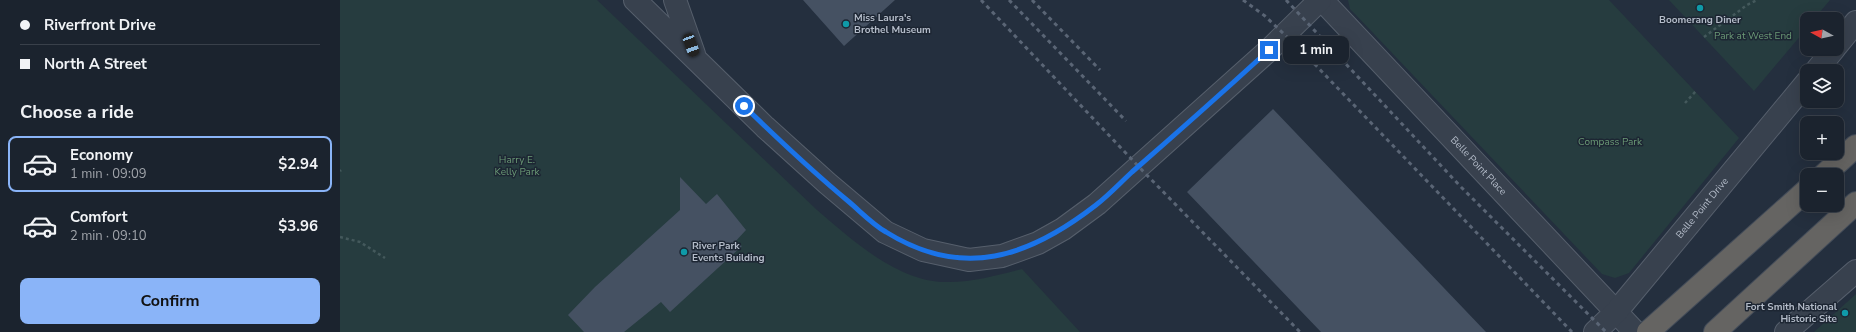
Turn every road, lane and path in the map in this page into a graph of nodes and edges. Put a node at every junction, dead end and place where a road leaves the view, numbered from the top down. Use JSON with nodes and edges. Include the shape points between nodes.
{"nodes":[{"id":1,"x":635,"y":0,"type":"edge"},
{"id":2,"x":675,"y":0,"type":"edge"},
{"id":3,"x":1321,"y":0,"type":"edge"},
{"id":4,"x":1757,"y":0,"type":"edge"},
{"id":5,"x":1856,"y":22,"type":"edge"},
{"id":6,"x":1704,"y":37,"type":"dead end"},
{"id":7,"x":1844,"y":37,"type":"edge"},
{"id":8,"x":1828,"y":56,"type":"edge"},
{"id":9,"x":696,"y":59,"type":"junction"},
{"id":10,"x":1822,"y":64,"type":"edge"},
{"id":11,"x":1800,"y":90,"type":"edge"},
{"id":12,"x":1696,"y":91,"type":"dead end"},
{"id":13,"x":1685,"y":103,"type":"dead end"},
{"id":14,"x":1856,"y":146,"type":"edge"},
{"id":15,"x":1832,"y":168,"type":"edge"},
{"id":16,"x":1800,"y":196,"type":"edge"},
{"id":17,"x":1856,"y":203,"type":"edge"},
{"id":18,"x":340,"y":237,"type":"edge"},
{"id":19,"x":385,"y":258,"type":"dead end"},
{"id":20,"x":1856,"y":271,"type":"edge"},
{"id":21,"x":1616,"y":312,"type":"junction"},
{"id":22,"x":1595,"y":332,"type":"edge"},
{"id":23,"x":1635,"y":332,"type":"edge"},
{"id":24,"x":1648,"y":332,"type":"edge"},
{"id":25,"x":1714,"y":332,"type":"edge"},
{"id":26,"x":1786,"y":332,"type":"edge"}],
"edges":[{"from":1,"to":9,"type":"street"},
{"from":2,"to":9,"type":"street"},
{"from":3,"to":9,"type":"street","via":[[1269,50],[1092,208],[1038,243],[1002,256],[969,260],[923,250],[885,232],[765,127]]},
{"from":3,"to":21,"type":"street","name":"Belle Point Place"},
{"from":4,"to":6,"type":"path"},
{"from":5,"to":7,"type":"street"},
{"from":8,"to":10,"type":"street"},
{"from":11,"to":21,"type":"street","name":"Belle Point Drive"},
{"from":12,"to":13,"type":"path"},
{"from":14,"to":15,"type":"highway"},
{"from":16,"to":24,"type":"highway"},
{"from":17,"to":25,"type":"highway"},
{"from":18,"to":19,"type":"path","via":[[360,242]]},
{"from":20,"to":26,"type":"street"},
{"from":21,"to":22,"type":"street","name":"Belle Point Drive"},
{"from":21,"to":23,"type":"street","name":"Belle Point Place"}]}
